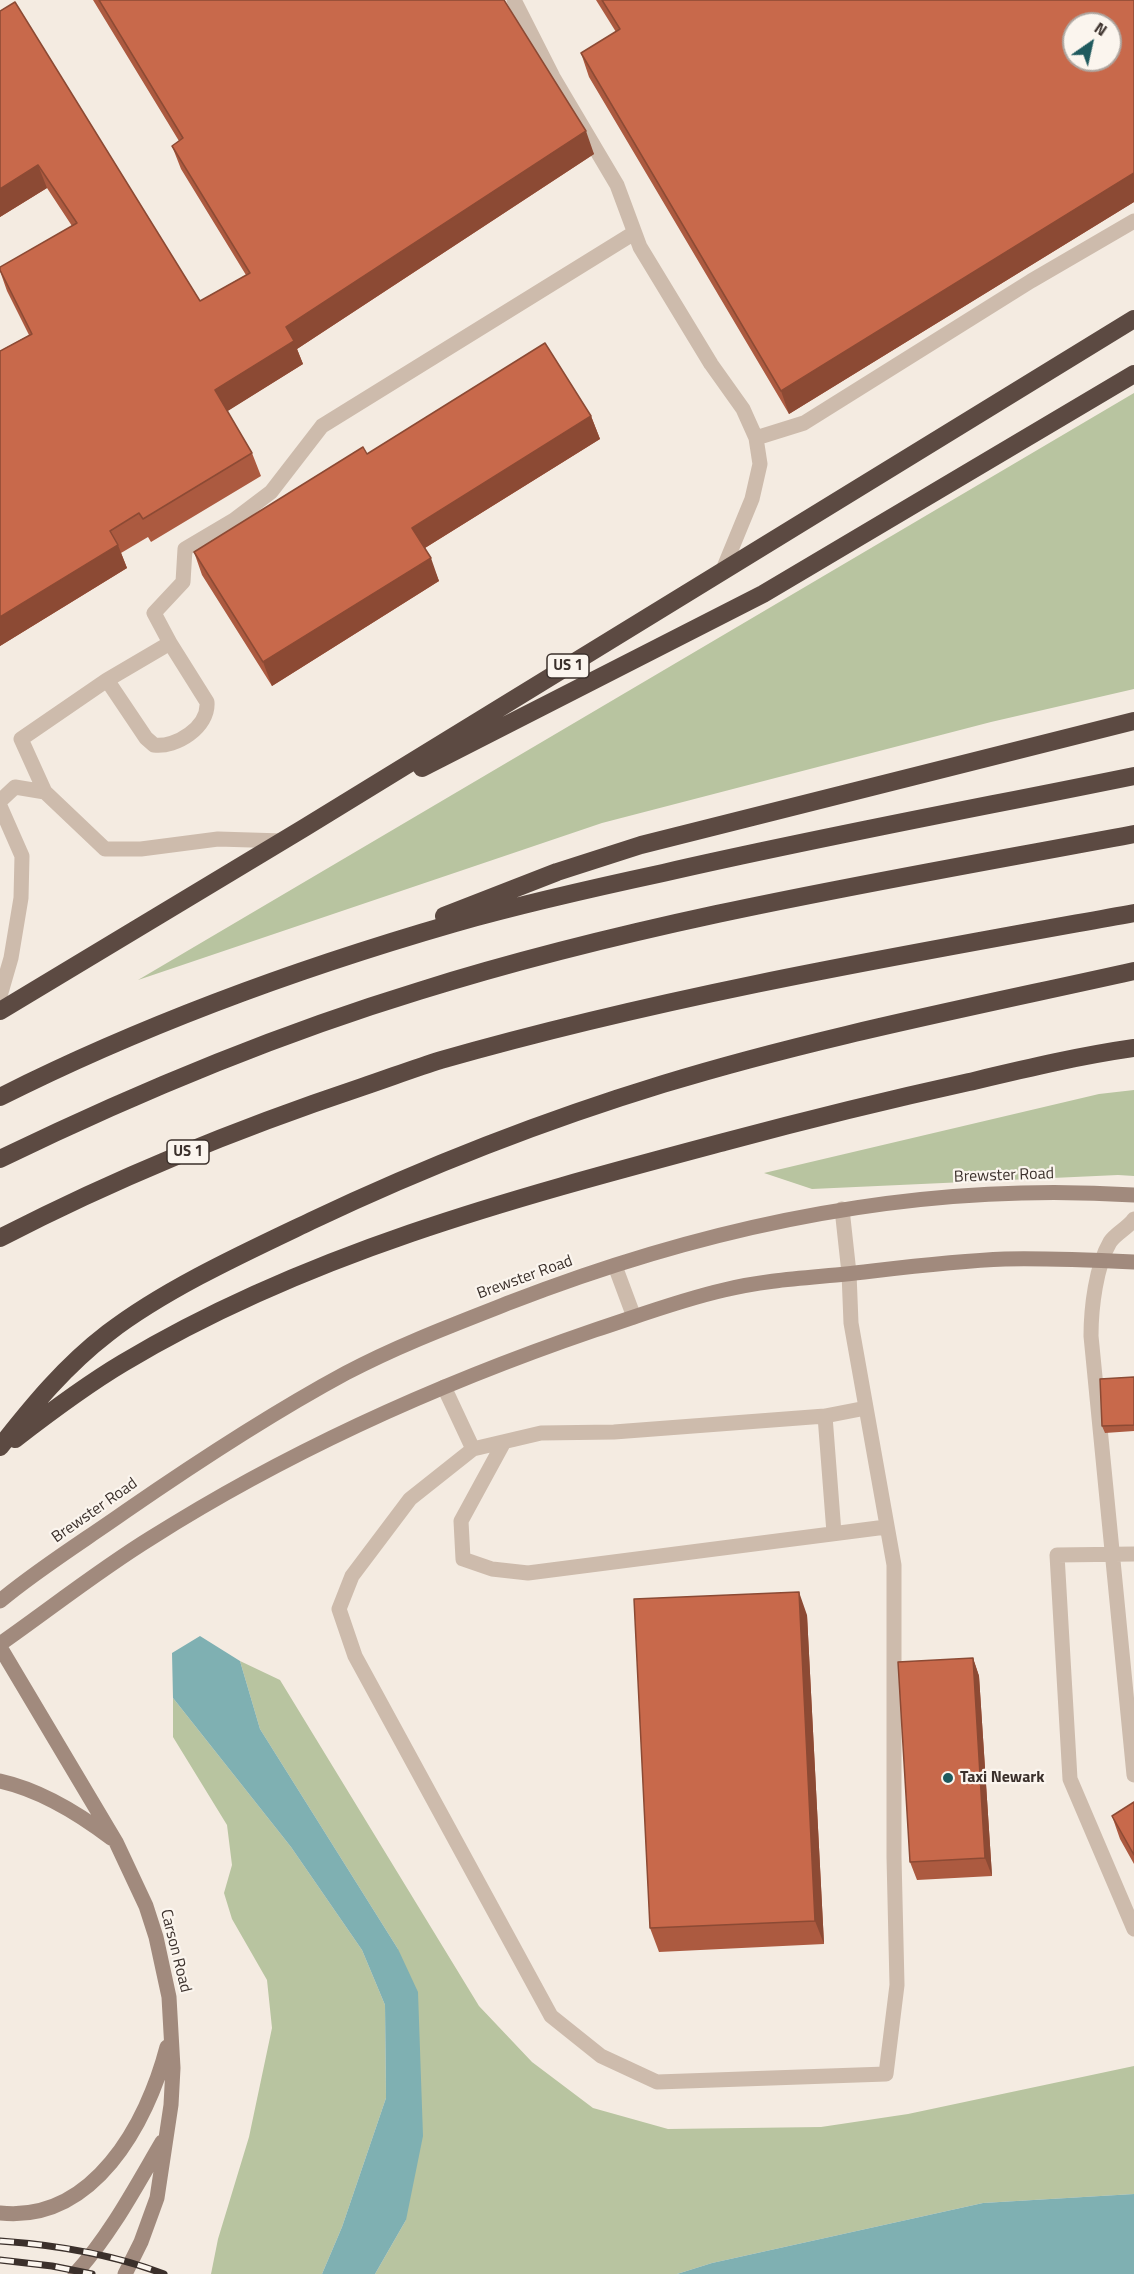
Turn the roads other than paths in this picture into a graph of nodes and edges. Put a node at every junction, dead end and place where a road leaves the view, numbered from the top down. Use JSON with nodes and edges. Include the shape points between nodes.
{"nodes":[{"id":1,"x":514,"y":0,"type":"edge"},
{"id":2,"x":1134,"y":221,"type":"edge"},
{"id":3,"x":634,"y":233,"type":"junction"},
{"id":4,"x":1134,"y":319,"type":"edge"},
{"id":5,"x":1134,"y":374,"type":"edge"},
{"id":6,"x":756,"y":438,"type":"junction"},
{"id":7,"x":722,"y":572,"type":"junction"},
{"id":8,"x":170,"y":643,"type":"junction"},
{"id":9,"x":107,"y":680,"type":"junction"},
{"id":10,"x":1134,"y":721,"type":"edge"},
{"id":11,"x":1134,"y":776,"type":"edge"},
{"id":12,"x":45,"y":792,"type":"junction"},
{"id":13,"x":0,"y":801,"type":"edge"},
{"id":14,"x":0,"y":806,"type":"edge"},
{"id":15,"x":304,"y":828,"type":"junction"},
{"id":16,"x":1134,"y":834,"type":"edge"},
{"id":17,"x":283,"y":841,"type":"junction"},
{"id":18,"x":1134,"y":913,"type":"edge"},
{"id":19,"x":328,"y":963,"type":"junction"},
{"id":20,"x":1134,"y":971,"type":"edge"},
{"id":21,"x":0,"y":996,"type":"edge"},
{"id":22,"x":0,"y":1011,"type":"edge"},
{"id":23,"x":1130,"y":1048,"type":"edge"},
{"id":24,"x":0,"y":1097,"type":"edge"},
{"id":25,"x":0,"y":1159,"type":"edge"},
{"id":26,"x":1134,"y":1195,"type":"edge"},
{"id":27,"x":842,"y":1209,"type":"junction"},
{"id":28,"x":1134,"y":1219,"type":"edge"},
{"id":29,"x":0,"y":1238,"type":"edge"},
{"id":30,"x":1102,"y":1261,"type":"junction"},
{"id":31,"x":1134,"y":1262,"type":"edge"},
{"id":32,"x":615,"y":1266,"type":"junction"},
{"id":33,"x":849,"y":1273,"type":"junction"},
{"id":34,"x":634,"y":1317,"type":"junction"},
{"id":35,"x":444,"y":1387,"type":"junction"},
{"id":36,"x":866,"y":1408,"type":"junction"},
{"id":37,"x":825,"y":1416,"type":"junction"},
{"id":38,"x":504,"y":1442,"type":"junction"},
{"id":39,"x":0,"y":1448,"type":"edge"},
{"id":40,"x":473,"y":1449,"type":"junction"},
{"id":41,"x":886,"y":1527,"type":"junction"},
{"id":42,"x":834,"y":1533,"type":"junction"},
{"id":43,"x":1134,"y":1554,"type":"edge"},
{"id":44,"x":1113,"y":1555,"type":"junction"},
{"id":45,"x":0,"y":1601,"type":"edge"},
{"id":46,"x":0,"y":1645,"type":"edge"},
{"id":47,"x":1134,"y":1775,"type":"edge"},
{"id":48,"x":0,"y":1781,"type":"edge"},
{"id":49,"x":117,"y":1842,"type":"junction"},
{"id":50,"x":1134,"y":1929,"type":"edge"},
{"id":51,"x":171,"y":2030,"type":"junction"},
{"id":52,"x":167,"y":2134,"type":"junction"},
{"id":53,"x":0,"y":2213,"type":"edge"},
{"id":54,"x":75,"y":2274,"type":"edge"},
{"id":55,"x":125,"y":2274,"type":"edge"}],
"edges":[{"from":1,"to":3,"type":"lane","via":[[553,77],[617,185]]},
{"from":2,"to":6,"type":"lane","via":[[1031,280],[804,423]]},
{"from":3,"to":6,"type":"lane","via":[[711,364],[743,409]]},
{"from":3,"to":8,"type":"lane","via":[[322,426],[271,492],[185,549],[183,582],[154,613]]},
{"from":4,"to":7,"type":"highway","number":"US 1"},
{"from":5,"to":15,"type":"highway","via":[[763,594]]},
{"from":6,"to":7,"type":"lane","via":[[760,464],[752,499]]},
{"from":7,"to":15,"type":"highway","number":"US 1"},
{"from":8,"to":9,"type":"lane"},
{"from":8,"to":9,"type":"lane","via":[[207,702],[208,710],[200,726],[170,744],[153,745],[146,738]]},
{"from":9,"to":12,"type":"lane","via":[[21,739]]},
{"from":10,"to":19,"type":"highway","via":[[597,858]]},
{"from":11,"to":19,"type":"highway","via":[[585,890],[457,923]]},
{"from":12,"to":13,"type":"lane","via":[[15,788]]},
{"from":12,"to":17,"type":"lane","via":[[105,849],[141,849],[218,839]]},
{"from":14,"to":21,"type":"lane","via":[[22,856],[21,898]]},
{"from":15,"to":17,"type":"highway","number":"US 1"},
{"from":16,"to":25,"type":"highway","via":[[741,910],[420,990],[172,1079]]},
{"from":17,"to":22,"type":"highway","number":"US 1"},
{"from":18,"to":29,"type":"highway","number":"US 1","via":[[694,997],[563,1027],[438,1062],[312,1104],[188,1152]]},
{"from":19,"to":24,"type":"highway","via":[[140,1034]]},
{"from":20,"to":39,"type":"highway","via":[[857,1032],[713,1069],[578,1111],[435,1166],[289,1231],[130,1316],[47,1388]]},
{"from":23,"to":39,"type":"highway","via":[[791,1124],[551,1189],[381,1243],[256,1294],[157,1343]]},
{"from":26,"to":27,"type":"street","name":"Brewster Road","via":[[965,1195]]},
{"from":27,"to":32,"type":"street","name":"Brewster Road","via":[[729,1233]]},
{"from":27,"to":33,"type":"lane"},
{"from":28,"to":30,"type":"lane","via":[[1111,1241]]},
{"from":30,"to":31,"type":"street"},
{"from":30,"to":33,"type":"street","via":[[1004,1259]]},
{"from":30,"to":44,"type":"lane","via":[[1091,1315],[1091,1336]]},
{"from":32,"to":34,"type":"lane"},
{"from":32,"to":45,"type":"street","name":"Brewster Road","via":[[464,1320],[347,1373],[200,1461]]},
{"from":33,"to":34,"type":"street","via":[[726,1289]]},
{"from":33,"to":36,"type":"lane","via":[[851,1323]]},
{"from":34,"to":35,"type":"street"},
{"from":35,"to":40,"type":"lane"},
{"from":35,"to":46,"type":"street","via":[[308,1451],[188,1516],[123,1556]]},
{"from":36,"to":37,"type":"lane"},
{"from":36,"to":41,"type":"lane"},
{"from":37,"to":38,"type":"lane","via":[[614,1432],[542,1433]]},
{"from":37,"to":42,"type":"lane"},
{"from":38,"to":40,"type":"lane"},
{"from":38,"to":42,"type":"lane","via":[[461,1521],[464,1559],[492,1569],[528,1573]]},
{"from":40,"to":41,"type":"lane","via":[[410,1499],[352,1576],[339,1609],[355,1656],[551,2016],[601,2056],[657,2082],[886,2074],[897,1985],[894,1565]]},
{"from":41,"to":42,"type":"lane"},
{"from":43,"to":44,"type":"lane"},
{"from":44,"to":47,"type":"lane"},
{"from":44,"to":50,"type":"lane","via":[[1057,1555],[1057,1567],[1070,1779]]},
{"from":46,"to":49,"type":"street","name":"Carson Road"},
{"from":48,"to":49,"type":"street","via":[[55,1802]]},
{"from":49,"to":51,"type":"street","name":"Carson Road","via":[[156,1937],[169,1996]]},
{"from":51,"to":52,"type":"street","name":"Carson Road","via":[[173,2068]]},
{"from":51,"to":53,"type":"street","via":[[149,2101],[126,2143],[108,2165],[75,2196],[57,2205],[15,2214]]},
{"from":52,"to":54,"type":"street","name":"Carson Road","via":[[120,2216]]},
{"from":52,"to":55,"type":"street","via":[[157,2198]]}]}
